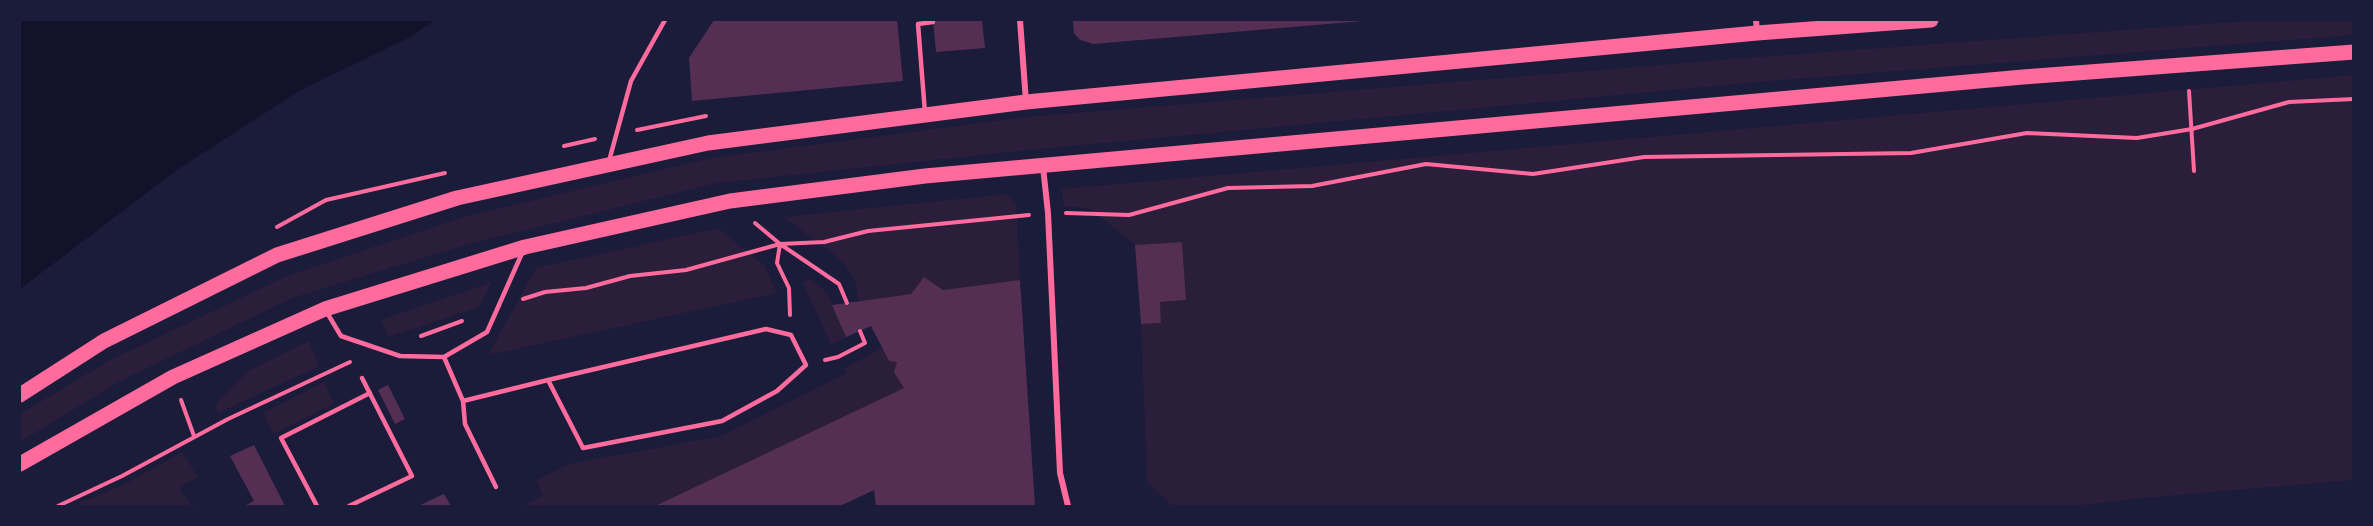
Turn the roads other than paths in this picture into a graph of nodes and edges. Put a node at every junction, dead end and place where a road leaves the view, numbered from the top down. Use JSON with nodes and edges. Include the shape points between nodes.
{"nodes":[{"id":1,"x":665,"y":20,"type":"edge"},
{"id":2,"x":1020,"y":20,"type":"edge"},
{"id":3,"x":1930,"y":20,"type":"edge"},
{"id":4,"x":933,"y":22,"type":"dead end"},
{"id":5,"x":1756,"y":26,"type":"edge"},
{"id":6,"x":2354,"y":52,"type":"edge"},
{"id":7,"x":1026,"y":102,"type":"junction"},
{"id":8,"x":925,"y":115,"type":"junction"},
{"id":9,"x":607,"y":165,"type":"junction"},
{"id":10,"x":1043,"y":166,"type":"junction"},
{"id":11,"x":525,"y":247,"type":"junction"},
{"id":12,"x":325,"y":309,"type":"junction"},
{"id":13,"x":444,"y":357,"type":"junction"},
{"id":14,"x":362,"y":378,"type":"dead end"},
{"id":15,"x":548,"y":380,"type":"junction"},
{"id":16,"x":370,"y":393,"type":"junction"},
{"id":17,"x":20,"y":395,"type":"edge"},
{"id":18,"x":464,"y":401,"type":"junction"},
{"id":19,"x":20,"y":464,"type":"edge"},
{"id":20,"x":496,"y":487,"type":"dead end"},
{"id":21,"x":317,"y":507,"type":"edge"},
{"id":22,"x":349,"y":507,"type":"edge"},
{"id":23,"x":1068,"y":507,"type":"edge"}],
"edges":[{"from":1,"to":9,"type":"lane","via":[[631,81]]},
{"from":2,"to":7,"type":"street"},
{"from":3,"to":5,"type":"main road"},
{"from":4,"to":8,"type":"lane","via":[[918,24]]},
{"from":5,"to":7,"type":"main road"},
{"from":6,"to":10,"type":"main road","via":[[2023,77]]},
{"from":7,"to":8,"type":"main road"},
{"from":8,"to":9,"type":"main road","via":[[708,143]]},
{"from":9,"to":17,"type":"main road","via":[[457,198],[277,255],[104,341]]},
{"from":10,"to":11,"type":"main road","via":[[925,176],[730,201]]},
{"from":10,"to":23,"type":"street","via":[[1060,473]]},
{"from":11,"to":12,"type":"main road"},
{"from":11,"to":13,"type":"lane","via":[[487,332]]},
{"from":12,"to":13,"type":"lane","via":[[341,336],[400,356]]},
{"from":12,"to":19,"type":"main road","via":[[173,377]]},
{"from":13,"to":18,"type":"lane"},
{"from":14,"to":16,"type":"lane"},
{"from":15,"to":15,"type":"lane","via":[[766,329],[791,335],[806,364],[777,390],[722,421],[583,448]]},
{"from":15,"to":18,"type":"lane"},
{"from":16,"to":21,"type":"lane","via":[[281,438]]},
{"from":16,"to":22,"type":"lane","via":[[412,476]]},
{"from":18,"to":20,"type":"lane","via":[[465,424]]}]}
